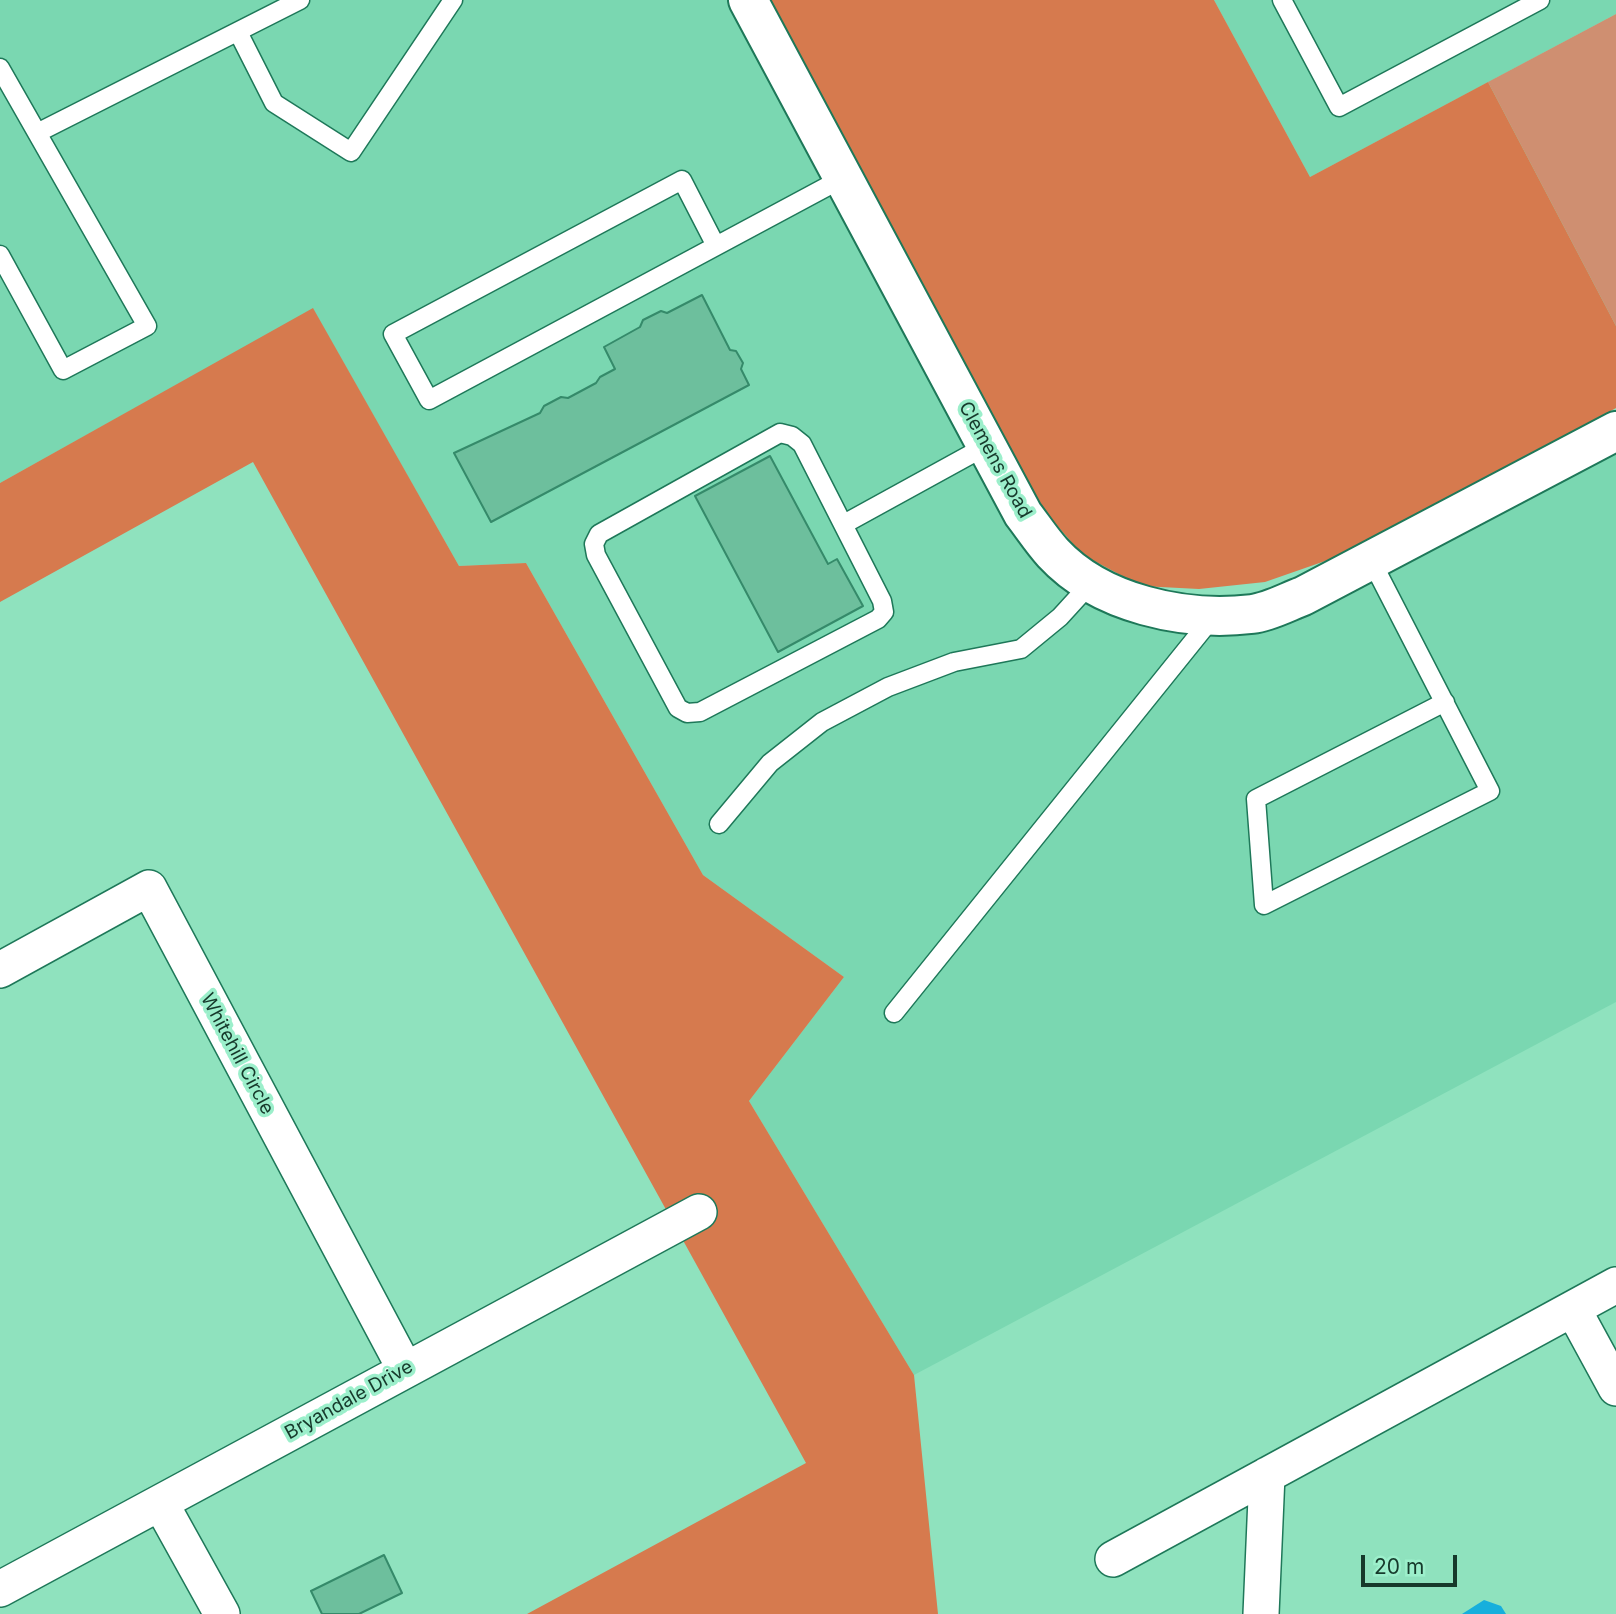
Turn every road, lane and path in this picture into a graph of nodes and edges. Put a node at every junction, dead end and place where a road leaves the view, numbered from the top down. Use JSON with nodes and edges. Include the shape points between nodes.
{"nodes":[{"id":1,"x":300,"y":0,"type":"edge"},
{"id":2,"x":453,"y":0,"type":"edge"},
{"id":3,"x":748,"y":0,"type":"edge"},
{"id":4,"x":1282,"y":0,"type":"edge"},
{"id":5,"x":1540,"y":0,"type":"edge"},
{"id":6,"x":238,"y":32,"type":"junction"},
{"id":7,"x":0,"y":68,"type":"edge"},
{"id":8,"x":39,"y":132,"type":"junction"},
{"id":9,"x":843,"y":178,"type":"junction"},
{"id":10,"x":716,"y":246,"type":"junction"},
{"id":11,"x":0,"y":255,"type":"edge"},
{"id":12,"x":1616,"y":432,"type":"edge"},
{"id":13,"x":986,"y":446,"type":"junction"},
{"id":14,"x":844,"y":524,"type":"junction"},
{"id":15,"x":1371,"y":560,"type":"junction"},
{"id":16,"x":1091,"y":583,"type":"junction"},
{"id":17,"x":1214,"y":615,"type":"junction"},
{"id":18,"x":1445,"y":702,"type":"junction"},
{"id":19,"x":719,"y":824,"type":"dead end"},
{"id":20,"x":0,"y":970,"type":"edge"},
{"id":21,"x":894,"y":1013,"type":"dead end"},
{"id":22,"x":699,"y":1212,"type":"dead end"},
{"id":23,"x":1616,"y":1285,"type":"edge"},
{"id":24,"x":1573,"y":1309,"type":"junction"},
{"id":25,"x":405,"y":1369,"type":"junction"},
{"id":26,"x":1616,"y":1388,"type":"edge"},
{"id":27,"x":1267,"y":1475,"type":"junction"},
{"id":28,"x":161,"y":1504,"type":"junction"},
{"id":29,"x":1113,"y":1559,"type":"dead end"},
{"id":30,"x":0,"y":1589,"type":"edge"},
{"id":31,"x":222,"y":1614,"type":"edge"},
{"id":32,"x":1261,"y":1614,"type":"edge"}],
"edges":[{"from":1,"to":6,"type":"lane"},
{"from":2,"to":6,"type":"lane","via":[[351,152],[274,103]]},
{"from":3,"to":9,"type":"street","name":"Clemens Road"},
{"from":4,"to":5,"type":"lane","via":[[1339,107]]},
{"from":6,"to":8,"type":"lane"},
{"from":7,"to":8,"type":"lane"},
{"from":8,"to":11,"type":"lane","via":[[147,326],[63,370]]},
{"from":9,"to":10,"type":"lane"},
{"from":9,"to":13,"type":"street","name":"Clemens Road"},
{"from":10,"to":10,"type":"lane","via":[[429,400],[393,334],[682,180]]},
{"from":12,"to":15,"type":"street","name":"Clemens Road"},
{"from":13,"to":14,"type":"lane"},
{"from":13,"to":16,"type":"street","name":"Clemens Road","via":[[1030,524],[1054,554]]},
{"from":14,"to":14,"type":"lane","via":[[802,444],[780,433],[599,534],[594,544],[678,708],[700,712],[878,620],[884,612],[882,601]]},
{"from":15,"to":17,"type":"street","name":"Clemens Road","via":[[1303,596],[1254,614]]},
{"from":15,"to":18,"type":"lane"},
{"from":16,"to":17,"type":"street","name":"Clemens Road","via":[[1128,600],[1186,615]]},
{"from":16,"to":19,"type":"lane","via":[[1021,649],[954,662],[888,687],[822,722],[770,763]]},
{"from":17,"to":21,"type":"lane"},
{"from":18,"to":18,"type":"lane","via":[[1490,791],[1264,905],[1256,799]]},
{"from":20,"to":25,"type":"street","name":"Whitehill Circle","via":[[149,888]]},
{"from":22,"to":25,"type":"street","name":"Bryandale Drive"},
{"from":23,"to":24,"type":"street"},
{"from":24,"to":26,"type":"street"},
{"from":24,"to":27,"type":"street"},
{"from":25,"to":28,"type":"street","name":"Bryandale Drive"},
{"from":27,"to":29,"type":"street"},
{"from":27,"to":32,"type":"street"},
{"from":28,"to":30,"type":"street","name":"Bryandale Drive"},
{"from":28,"to":31,"type":"street"}]}
